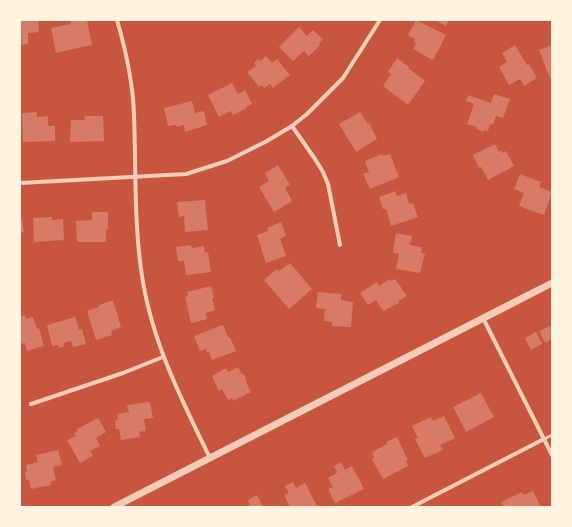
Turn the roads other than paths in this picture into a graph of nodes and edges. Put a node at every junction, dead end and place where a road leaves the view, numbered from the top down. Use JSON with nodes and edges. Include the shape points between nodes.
{"nodes":[{"id":1,"x":117,"y":20,"type":"edge"},
{"id":2,"x":380,"y":20,"type":"edge"},
{"id":3,"x":292,"y":126,"type":"junction"},
{"id":4,"x":135,"y":177,"type":"junction"},
{"id":5,"x":20,"y":183,"type":"edge"},
{"id":6,"x":340,"y":244,"type":"dead end"},
{"id":7,"x":552,"y":283,"type":"edge"},
{"id":8,"x":483,"y":318,"type":"junction"},
{"id":9,"x":163,"y":357,"type":"junction"},
{"id":10,"x":31,"y":404,"type":"dead end"},
{"id":11,"x":552,"y":435,"type":"edge"},
{"id":12,"x":544,"y":439,"type":"junction"},
{"id":13,"x":552,"y":455,"type":"edge"},
{"id":14,"x":210,"y":458,"type":"junction"},
{"id":15,"x":114,"y":507,"type":"edge"},
{"id":16,"x":412,"y":507,"type":"edge"}],
"edges":[{"from":1,"to":4,"type":"street","via":[[125,47],[134,114]]},
{"from":2,"to":3,"type":"street","via":[[343,78]]},
{"from":3,"to":4,"type":"street","via":[[227,161],[206,168],[186,174]]},
{"from":3,"to":6,"type":"street","via":[[315,158],[328,184]]},
{"from":4,"to":5,"type":"street"},
{"from":4,"to":9,"type":"street","via":[[141,270],[152,326]]},
{"from":7,"to":8,"type":"street"},
{"from":8,"to":12,"type":"street"},
{"from":8,"to":14,"type":"street"},
{"from":9,"to":10,"type":"street"},
{"from":9,"to":14,"type":"street"},
{"from":11,"to":12,"type":"lane"},
{"from":12,"to":13,"type":"street"},
{"from":12,"to":16,"type":"street"},
{"from":14,"to":15,"type":"street"}]}
